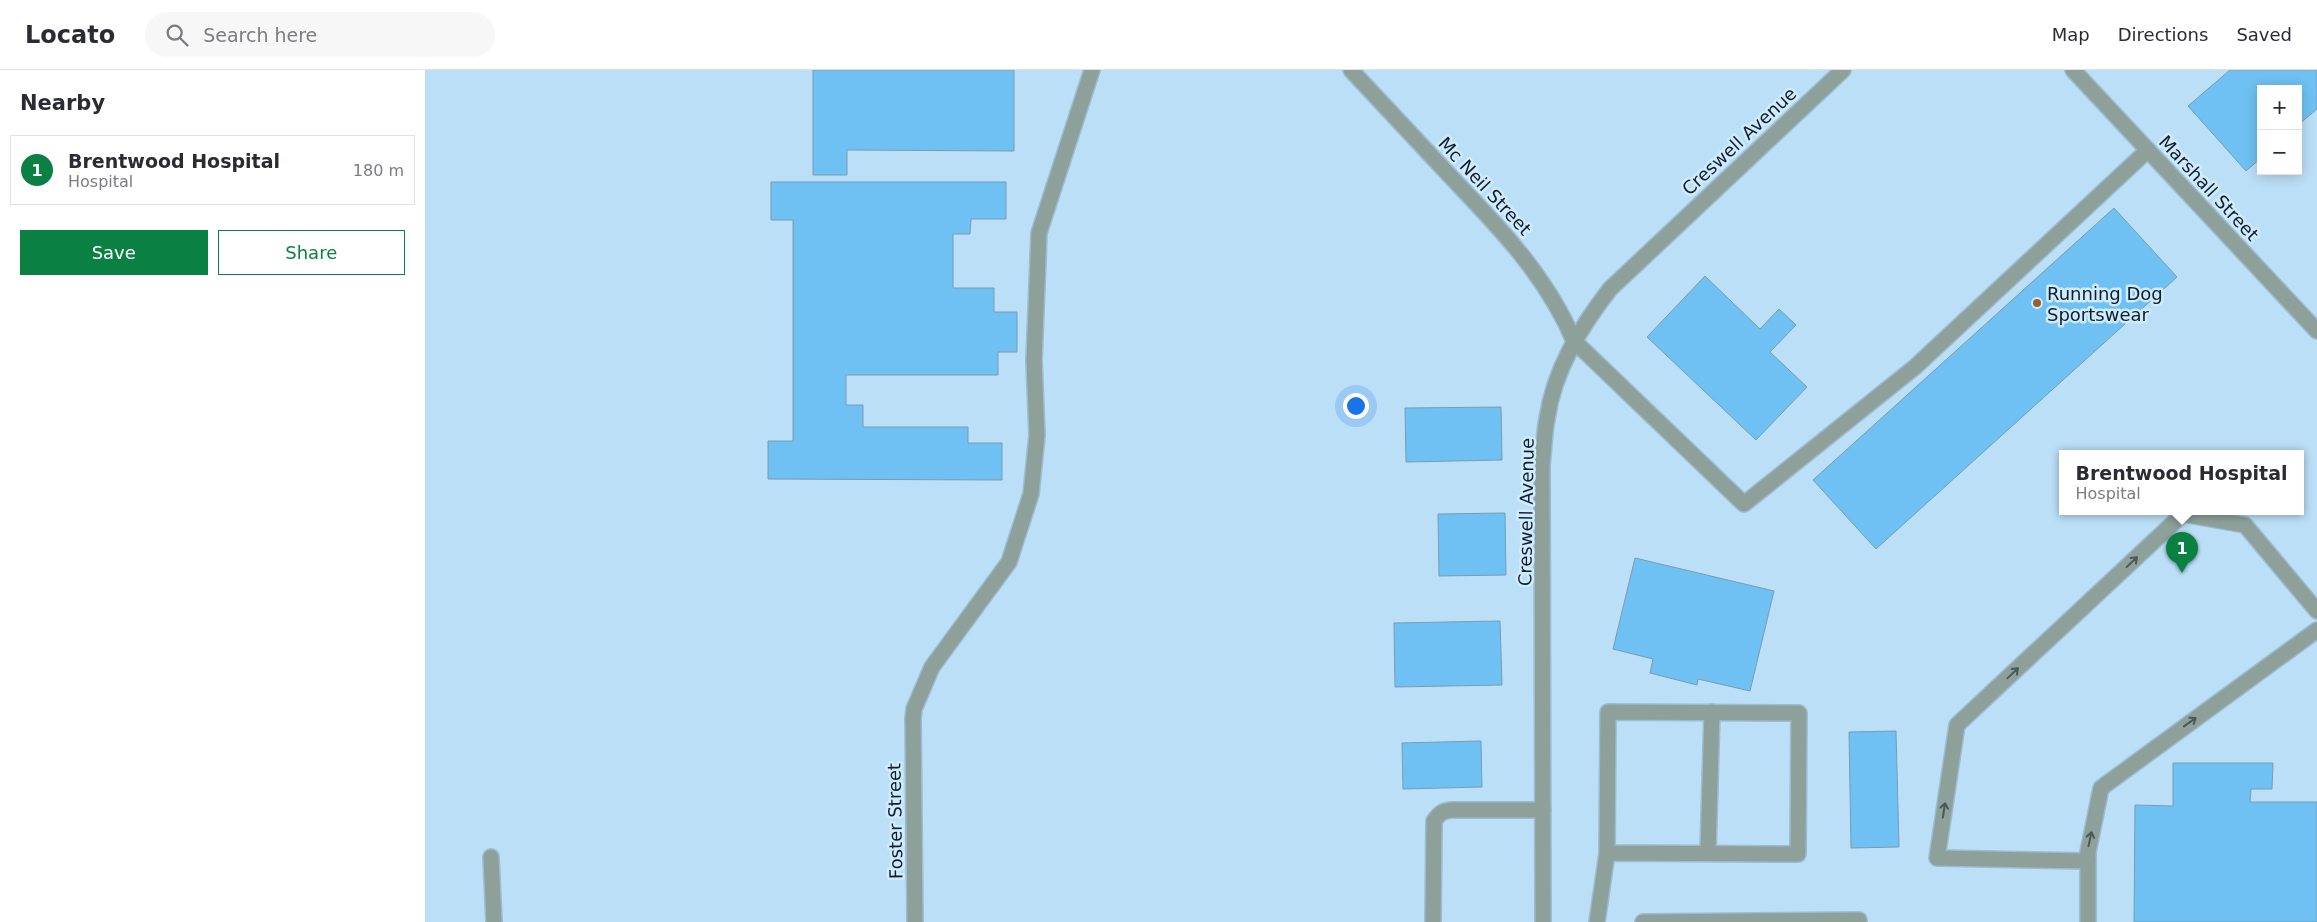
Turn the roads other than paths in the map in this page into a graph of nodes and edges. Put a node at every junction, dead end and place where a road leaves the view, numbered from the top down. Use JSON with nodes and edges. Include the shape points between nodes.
{"nodes":[{"id":1,"x":1092,"y":70,"type":"edge"},
{"id":2,"x":1351,"y":70,"type":"edge"},
{"id":3,"x":1843,"y":70,"type":"edge"},
{"id":4,"x":2073,"y":70,"type":"edge"},
{"id":5,"x":2148,"y":150,"type":"junction"},
{"id":6,"x":2317,"y":332,"type":"edge"},
{"id":7,"x":1574,"y":341,"type":"junction"},
{"id":8,"x":2182,"y":515,"type":"edge"},
{"id":9,"x":2189,"y":515,"type":"edge"},
{"id":10,"x":2317,"y":611,"type":"edge"},
{"id":11,"x":2317,"y":630,"type":"edge"},
{"id":12,"x":1712,"y":712,"type":"junction"},
{"id":13,"x":1543,"y":810,"type":"junction"},
{"id":14,"x":1607,"y":853,"type":"junction"},
{"id":15,"x":1708,"y":853,"type":"junction"},
{"id":16,"x":491,"y":857,"type":"dead end"},
{"id":17,"x":2087,"y":861,"type":"junction"},
{"id":18,"x":494,"y":922,"type":"edge"},
{"id":19,"x":915,"y":922,"type":"edge"},
{"id":20,"x":1433,"y":922,"type":"edge"},
{"id":21,"x":1543,"y":922,"type":"edge"},
{"id":22,"x":1597,"y":922,"type":"edge"},
{"id":23,"x":1643,"y":922,"type":"edge"},
{"id":24,"x":1859,"y":922,"type":"edge"},
{"id":25,"x":2088,"y":922,"type":"edge"}],
"edges":[{"from":1,"to":19,"type":"street","name":"Foster Street","via":[[1039,233],[1034,362],[1037,435],[1031,494],[1009,562],[932,667],[914,709]]},
{"from":2,"to":7,"type":"street","name":"Mc Neil Street","via":[[1502,230],[1535,272],[1563,316]]},
{"from":3,"to":7,"type":"street","name":"Creswell Avenue","via":[[1627,271],[1599,302]]},
{"from":4,"to":5,"type":"street","name":"Marshall Street"},
{"from":5,"to":6,"type":"street","name":"Marshall Street"},
{"from":5,"to":7,"type":"street","via":[[1915,366],[1744,504]]},
{"from":7,"to":13,"type":"street","name":"Creswell Avenue","via":[[1560,372],[1547,417],[1542,465]]},
{"from":17,"to":8,"type":"street","one_way":true,"via":[[1937,858],[1957,725]]},
{"from":9,"to":10,"type":"street","one_way":true,"via":[[2245,524]]},
{"from":17,"to":11,"type":"street","one_way":true,"via":[[2101,788]]},
{"from":12,"to":14,"type":"street","via":[[1608,712]]},
{"from":12,"to":15,"type":"street"},
{"from":12,"to":15,"type":"street","via":[[1799,712],[1798,854]]},
{"from":13,"to":20,"type":"street","via":[[1451,810],[1439,815],[1434,821]]},
{"from":13,"to":21,"type":"street","name":"Creswell Avenue"},
{"from":14,"to":15,"type":"street"},
{"from":14,"to":22,"type":"street"},
{"from":16,"to":18,"type":"street"},
{"from":17,"to":25,"type":"street"},
{"from":23,"to":24,"type":"street"}]}
